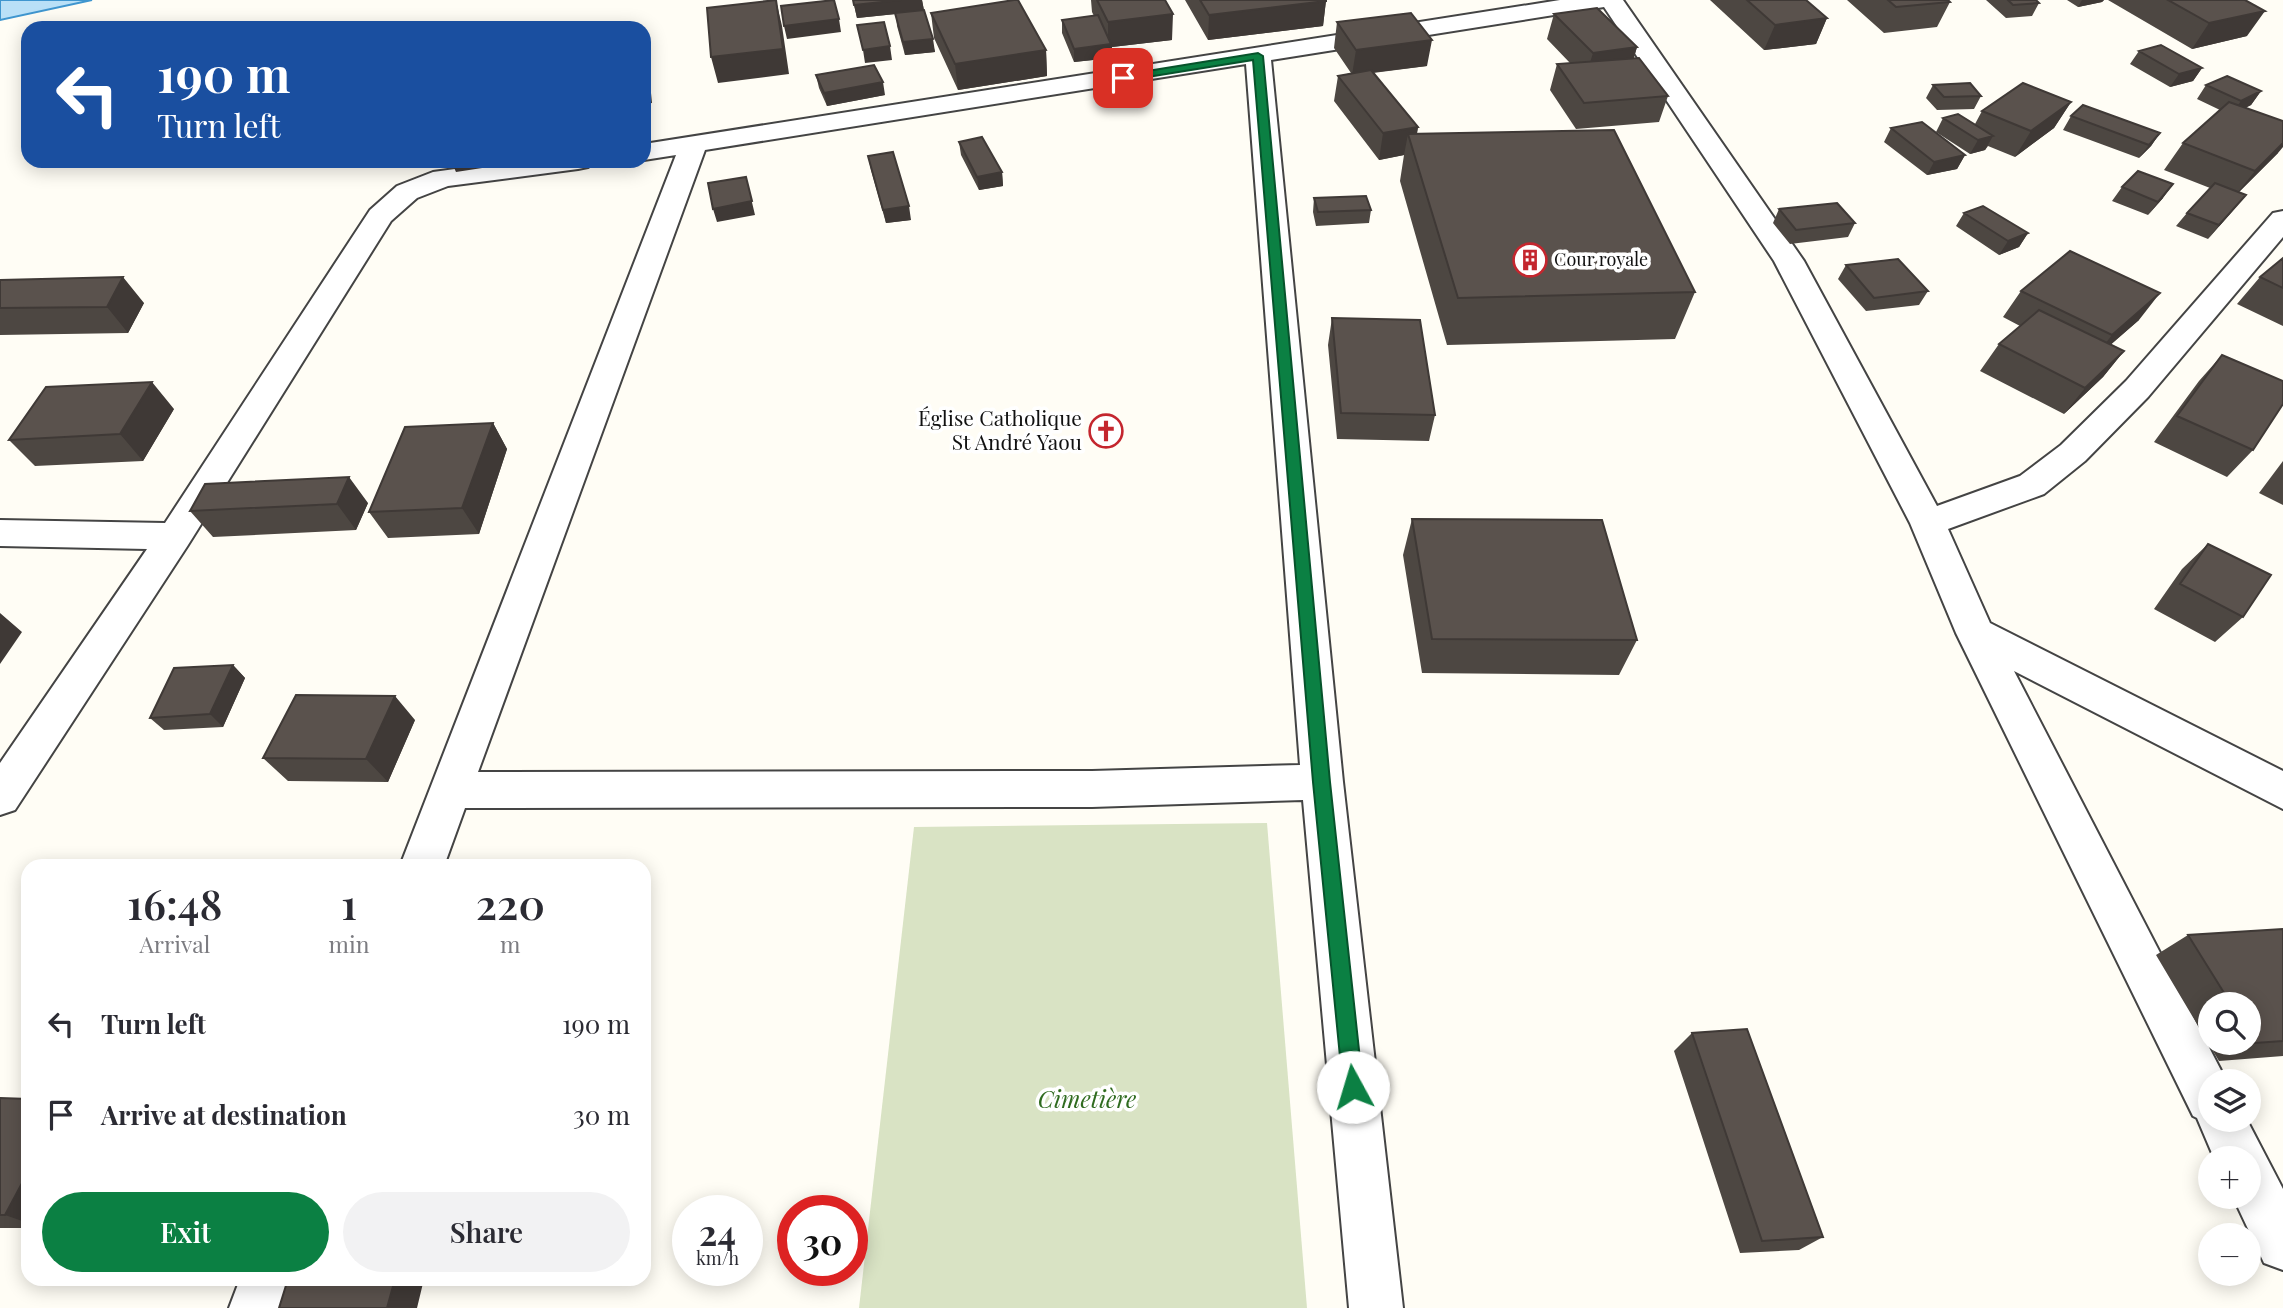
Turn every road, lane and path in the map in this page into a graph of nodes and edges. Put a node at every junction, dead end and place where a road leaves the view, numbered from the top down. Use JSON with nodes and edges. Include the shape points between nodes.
{"nodes":[{"id":1,"x":1604,"y":0,"type":"edge"},
{"id":2,"x":1611,"y":0,"type":"edge"},
{"id":3,"x":1258,"y":56,"type":"junction"},
{"id":4,"x":693,"y":146,"type":"junction"},
{"id":5,"x":651,"y":151,"type":"edge"},
{"id":6,"x":522,"y":168,"type":"edge"},
{"id":7,"x":2283,"y":219,"type":"edge"},
{"id":8,"x":1928,"y":523,"type":"junction"},
{"id":9,"x":0,"y":533,"type":"edge"},
{"id":10,"x":175,"y":536,"type":"junction"},
{"id":11,"x":1975,"y":634,"type":"junction"},
{"id":12,"x":1322,"y":782,"type":"junction"},
{"id":13,"x":451,"y":790,"type":"junction"},
{"id":14,"x":2283,"y":791,"type":"edge"},
{"id":15,"x":0,"y":797,"type":"edge"},
{"id":16,"x":425,"y":859,"type":"edge"},
{"id":17,"x":2198,"y":1075,"type":"edge"},
{"id":18,"x":2261,"y":1200,"type":"edge"},
{"id":19,"x":2283,"y":1244,"type":"edge"},
{"id":20,"x":264,"y":1286,"type":"edge"},
{"id":21,"x":256,"y":1308,"type":"edge"},
{"id":22,"x":1376,"y":1308,"type":"edge"}],
"edges":[{"from":1,"to":3,"type":"street"},
{"from":2,"to":8,"type":"street","via":[[1789,261]]},
{"from":3,"to":4,"type":"street"},
{"from":3,"to":12,"type":"street"},
{"from":4,"to":5,"type":"street"},
{"from":4,"to":13,"type":"street"},
{"from":6,"to":10,"type":"street","via":[[443,178],[407,192],[380,216]]},
{"from":7,"to":8,"type":"street","via":[[2137,389],[2073,453],[2032,485]]},
{"from":8,"to":11,"type":"street"},
{"from":9,"to":10,"type":"street"},
{"from":10,"to":15,"type":"street"},
{"from":11,"to":14,"type":"street"},
{"from":11,"to":17,"type":"street"},
{"from":12,"to":13,"type":"street","via":[[1078,789]]},
{"from":12,"to":22,"type":"street"},
{"from":13,"to":16,"type":"street"},
{"from":18,"to":19,"type":"street"},
{"from":20,"to":21,"type":"street"}]}
